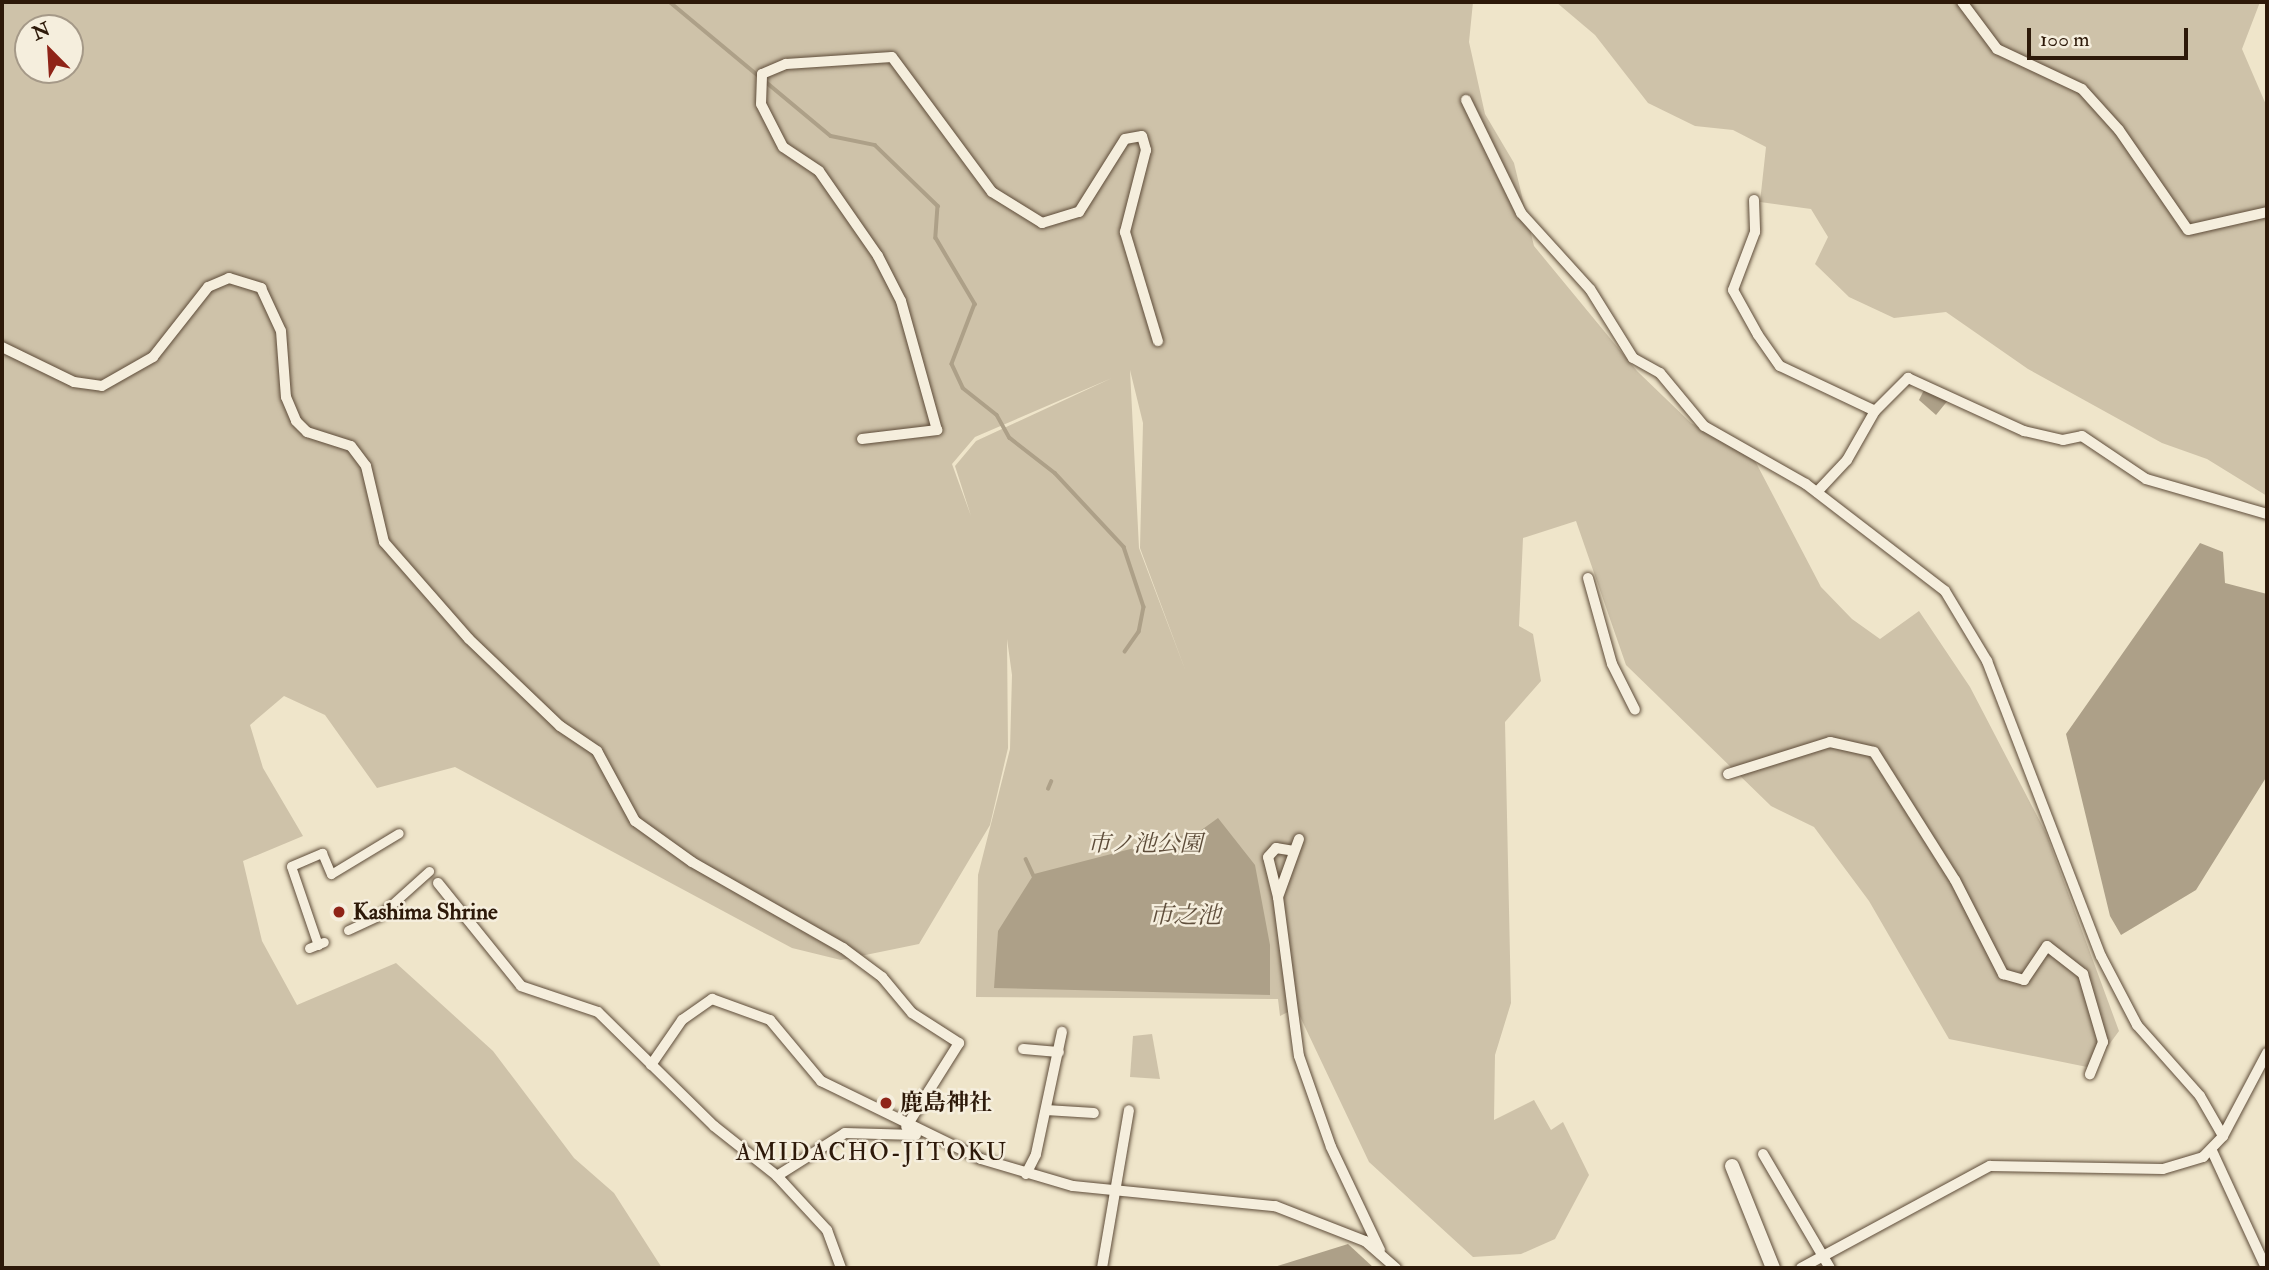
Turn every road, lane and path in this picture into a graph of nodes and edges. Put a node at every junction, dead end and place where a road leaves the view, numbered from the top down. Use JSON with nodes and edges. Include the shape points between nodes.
{"nodes":[{"id":1,"x":1962,"y":2,"type":"edge"},
{"id":2,"x":1466,"y":100,"type":"dead end"},
{"id":3,"x":1754,"y":200,"type":"dead end"},
{"id":4,"x":2267,"y":212,"type":"edge"},
{"id":5,"x":1158,"y":341,"type":"dead end"},
{"id":6,"x":2,"y":347,"type":"edge"},
{"id":7,"x":1875,"y":411,"type":"junction"},
{"id":8,"x":862,"y":439,"type":"dead end"},
{"id":9,"x":1817,"y":492,"type":"junction"},
{"id":10,"x":2267,"y":514,"type":"edge"},
{"id":11,"x":1588,"y":578,"type":"dead end"},
{"id":12,"x":1635,"y":710,"type":"dead end"},
{"id":13,"x":1728,"y":774,"type":"dead end"},
{"id":14,"x":399,"y":833,"type":"dead end"},
{"id":15,"x":1299,"y":839,"type":"dead end"},
{"id":16,"x":1294,"y":850,"type":"junction"},
{"id":17,"x":429,"y":871,"type":"dead end"},
{"id":18,"x":439,"y":883,"type":"dead end"},
{"id":19,"x":1278,"y":897,"type":"junction"},
{"id":20,"x":348,"y":930,"type":"dead end"},
{"id":21,"x":317,"y":945,"type":"dead end"},
{"id":22,"x":1062,"y":1032,"type":"dead end"},
{"id":23,"x":1023,"y":1049,"type":"dead end"},
{"id":24,"x":1059,"y":1052,"type":"junction"},
{"id":25,"x":2267,"y":1053,"type":"edge"},
{"id":26,"x":651,"y":1065,"type":"junction"},
{"id":27,"x":2090,"y":1074,"type":"dead end"},
{"id":28,"x":1046,"y":1110,"type":"junction"},
{"id":29,"x":1129,"y":1110,"type":"dead end"},
{"id":30,"x":1094,"y":1114,"type":"dead end"},
{"id":31,"x":906,"y":1127,"type":"junction"},
{"id":32,"x":922,"y":1136,"type":"junction"},
{"id":33,"x":2222,"y":1136,"type":"junction"},
{"id":34,"x":2212,"y":1151,"type":"junction"},
{"id":35,"x":1763,"y":1154,"type":"dead end"},
{"id":36,"x":1732,"y":1166,"type":"dead end"},
{"id":37,"x":1026,"y":1174,"type":"junction"},
{"id":38,"x":777,"y":1176,"type":"junction"},
{"id":39,"x":1114,"y":1188,"type":"junction"},
{"id":40,"x":1381,"y":1252,"type":"junction"},
{"id":41,"x":1823,"y":1255,"type":"junction"},
{"id":42,"x":841,"y":1268,"type":"edge"},
{"id":43,"x":1102,"y":1268,"type":"edge"},
{"id":44,"x":1396,"y":1268,"type":"edge"},
{"id":45,"x":1773,"y":1268,"type":"edge"},
{"id":46,"x":1801,"y":1268,"type":"edge"},
{"id":47,"x":1830,"y":1268,"type":"edge"},
{"id":48,"x":2266,"y":1268,"type":"edge"}],
"edges":[{"from":1,"to":4,"type":"street","via":[[1997,49],[2082,89],[2119,130],[2188,230]]},
{"from":2,"to":9,"type":"street","via":[[1521,213],[1590,289],[1633,358],[1660,373],[1704,426]]},
{"from":3,"to":7,"type":"street","via":[[1755,232],[1733,290],[1758,335],[1780,366]]},
{"from":5,"to":8,"type":"street","via":[[1125,232],[1146,150],[1142,136],[1125,139],[1079,212],[1042,223],[992,192],[892,57],[786,64],[762,74],[766,115],[783,146],[819,171],[845,202],[878,256],[901,301],[937,430]]},
{"from":6,"to":31,"type":"street","via":[[74,383],[102,386],[153,357],[208,287],[229,278],[261,288],[281,331],[286,397],[296,421],[307,432],[351,446],[366,466],[384,542],[469,639],[559,726],[597,751],[635,821],[692,862],[843,948],[883,977],[912,1013],[959,1043]]},
{"from":7,"to":9,"type":"street","via":[[1847,460]]},
{"from":7,"to":10,"type":"street","via":[[1908,378],[1923,380],[2024,431],[2063,440],[2082,436],[2146,479]]},
{"from":9,"to":33,"type":"street","via":[[1922,567],[1954,604],[1987,661],[2101,956],[2137,1026],[2200,1096]]},
{"from":11,"to":12,"type":"street","via":[[1612,664]]},
{"from":13,"to":27,"type":"street","via":[[1830,742],[1874,752],[1955,880],[2003,974],[2024,980],[2047,946],[2082,974],[2103,1042]]},
{"from":14,"to":21,"type":"street","via":[[331,874],[322,853],[291,866]]},
{"from":15,"to":16,"type":"street"},
{"from":16,"to":19,"type":"street"},
{"from":16,"to":19,"type":"street","via":[[1276,848],[1268,857]]},
{"from":17,"to":20,"type":"street","via":[[380,915]]},
{"from":18,"to":26,"type":"street","via":[[521,985],[597,1012]]},
{"from":19,"to":40,"type":"street","via":[[1299,1056],[1331,1147]]},
{"from":22,"to":24,"type":"street"},
{"from":23,"to":24,"type":"street"},
{"from":24,"to":28,"type":"street"},
{"from":25,"to":33,"type":"street"},
{"from":26,"to":31,"type":"street","via":[[682,1020],[712,999],[770,1020],[821,1081]]},
{"from":26,"to":38,"type":"street"},
{"from":28,"to":30,"type":"street"},
{"from":28,"to":37,"type":"street"},
{"from":29,"to":39,"type":"street"},
{"from":31,"to":32,"type":"street"},
{"from":32,"to":37,"type":"street"},
{"from":32,"to":38,"type":"street","via":[[845,1133]]},
{"from":33,"to":34,"type":"street"},
{"from":34,"to":41,"type":"street","via":[[2163,1169],[1990,1166]]},
{"from":34,"to":48,"type":"street"},
{"from":35,"to":41,"type":"street"},
{"from":36,"to":45,"type":"street"},
{"from":37,"to":39,"type":"street"},
{"from":38,"to":42,"type":"street","via":[[827,1230]]},
{"from":39,"to":40,"type":"street","via":[[1275,1206],[1320,1220]]},
{"from":39,"to":43,"type":"street"},
{"from":40,"to":44,"type":"street"},
{"from":41,"to":46,"type":"street"},
{"from":41,"to":47,"type":"street"}]}
